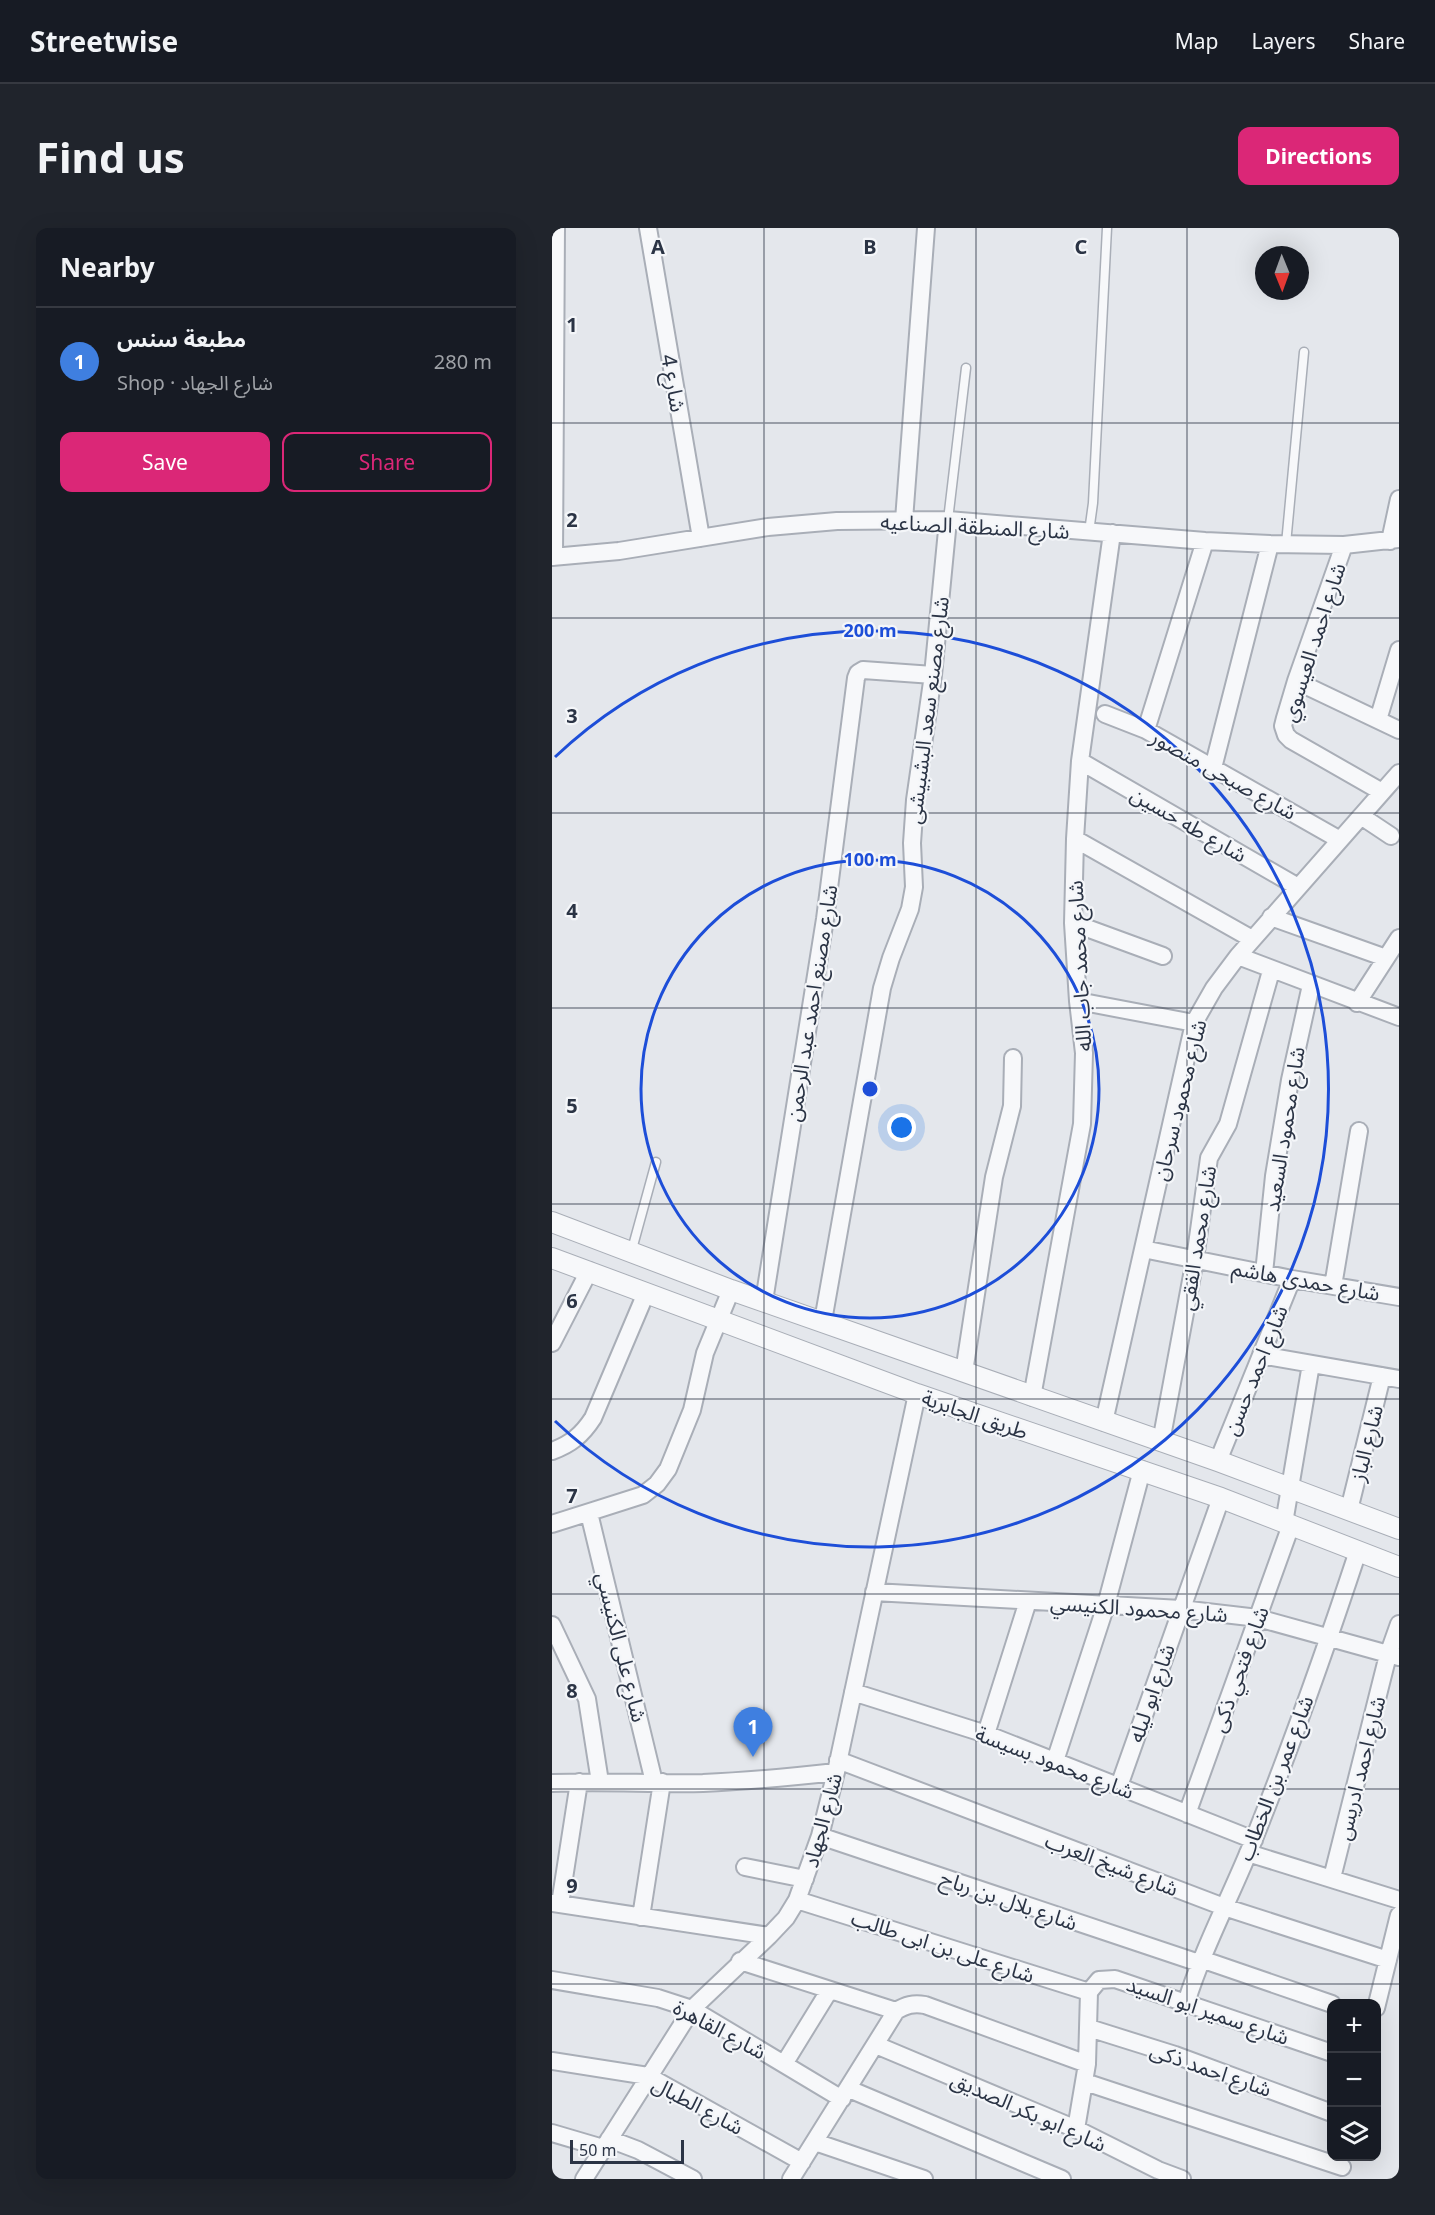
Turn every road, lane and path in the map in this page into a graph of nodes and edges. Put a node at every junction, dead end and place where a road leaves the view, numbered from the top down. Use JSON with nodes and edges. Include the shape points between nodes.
{"nodes":[{"id":1,"x":556,"y":228,"type":"edge"},
{"id":2,"x":648,"y":228,"type":"edge"},
{"id":3,"x":926,"y":228,"type":"edge"},
{"id":4,"x":1107,"y":228,"type":"edge"},
{"id":5,"x":1304,"y":352,"type":"dead end"},
{"id":6,"x":966,"y":368,"type":"dead end"},
{"id":7,"x":1399,"y":499,"type":"edge"},
{"id":8,"x":904,"y":520,"type":"junction"},
{"id":9,"x":948,"y":520,"type":"junction"},
{"id":10,"x":1089,"y":532,"type":"junction"},
{"id":11,"x":1112,"y":533,"type":"junction"},
{"id":12,"x":701,"y":538,"type":"junction"},
{"id":13,"x":1394,"y":540,"type":"edge"},
{"id":14,"x":1205,"y":541,"type":"junction"},
{"id":15,"x":1278,"y":544,"type":"junction"},
{"id":16,"x":1344,"y":545,"type":"junction"},
{"id":17,"x":553,"y":557,"type":"edge"},
{"id":18,"x":1399,"y":650,"type":"edge"},
{"id":19,"x":933,"y":675,"type":"junction"},
{"id":20,"x":1296,"y":681,"type":"junction"},
{"id":21,"x":1105,"y":714,"type":"dead end"},
{"id":22,"x":1378,"y":720,"type":"junction"},
{"id":23,"x":1146,"y":730,"type":"junction"},
{"id":24,"x":1399,"y":730,"type":"edge"},
{"id":25,"x":1080,"y":761,"type":"junction"},
{"id":26,"x":1213,"y":768,"type":"junction"},
{"id":27,"x":1399,"y":773,"type":"edge"},
{"id":28,"x":1382,"y":792,"type":"junction"},
{"id":29,"x":1361,"y":816,"type":"junction"},
{"id":30,"x":1391,"y":836,"type":"dead end"},
{"id":31,"x":1075,"y":839,"type":"junction"},
{"id":32,"x":1340,"y":840,"type":"junction"},
{"id":33,"x":1298,"y":887,"type":"junction"},
{"id":34,"x":1271,"y":917,"type":"junction"},
{"id":35,"x":1073,"y":923,"type":"junction"},
{"id":36,"x":1399,"y":938,"type":"edge"},
{"id":37,"x":1252,"y":939,"type":"junction"},
{"id":38,"x":1163,"y":956,"type":"dead end"},
{"id":39,"x":1238,"y":956,"type":"junction"},
{"id":40,"x":1386,"y":958,"type":"junction"},
{"id":41,"x":1271,"y":970,"type":"junction"},
{"id":42,"x":1311,"y":985,"type":"junction"},
{"id":43,"x":1078,"y":1001,"type":"junction"},
{"id":44,"x":1357,"y":1003,"type":"junction"},
{"id":45,"x":1399,"y":1017,"type":"edge"},
{"id":46,"x":1194,"y":1023,"type":"junction"},
{"id":47,"x":1013,"y":1058,"type":"dead end"},
{"id":48,"x":1359,"y":1131,"type":"dead end"},
{"id":49,"x":656,"y":1162,"type":"dead end"},
{"id":50,"x":552,"y":1222,"type":"edge"},
{"id":51,"x":1143,"y":1249,"type":"junction"},
{"id":52,"x":631,"y":1253,"type":"junction"},
{"id":53,"x":552,"y":1258,"type":"edge"},
{"id":54,"x":1195,"y":1259,"type":"junction"},
{"id":55,"x":589,"y":1271,"type":"junction"},
{"id":56,"x":1264,"y":1273,"type":"junction"},
{"id":57,"x":1292,"y":1279,"type":"junction"},
{"id":58,"x":1333,"y":1286,"type":"junction"},
{"id":59,"x":731,"y":1290,"type":"junction"},
{"id":60,"x":646,"y":1293,"type":"junction"},
{"id":61,"x":1399,"y":1297,"type":"edge"},
{"id":62,"x":764,"y":1301,"type":"junction"},
{"id":63,"x":718,"y":1320,"type":"junction"},
{"id":64,"x":823,"y":1321,"type":"junction"},
{"id":65,"x":552,"y":1343,"type":"edge"},
{"id":66,"x":1261,"y":1355,"type":"junction"},
{"id":67,"x":1311,"y":1364,"type":"junction"},
{"id":68,"x":964,"y":1372,"type":"junction"},
{"id":69,"x":1391,"y":1377,"type":"edge"},
{"id":70,"x":917,"y":1394,"type":"junction"},
{"id":71,"x":1032,"y":1397,"type":"junction"},
{"id":72,"x":1104,"y":1422,"type":"junction"},
{"id":73,"x":1161,"y":1442,"type":"junction"},
{"id":74,"x":552,"y":1451,"type":"edge"},
{"id":75,"x":1218,"y":1461,"type":"junction"},
{"id":76,"x":1142,"y":1470,"type":"junction"},
{"id":77,"x":1291,"y":1488,"type":"junction"},
{"id":78,"x":1221,"y":1498,"type":"junction"},
{"id":79,"x":1349,"y":1510,"type":"junction"},
{"id":80,"x":589,"y":1513,"type":"junction"},
{"id":81,"x":552,"y":1524,"type":"edge"},
{"id":82,"x":1287,"y":1524,"type":"junction"},
{"id":83,"x":1399,"y":1529,"type":"edge"},
{"id":84,"x":1358,"y":1551,"type":"junction"},
{"id":85,"x":1399,"y":1567,"type":"edge"},
{"id":86,"x":874,"y":1592,"type":"junction"},
{"id":87,"x":1028,"y":1601,"type":"junction"},
{"id":88,"x":1106,"y":1605,"type":"junction"},
{"id":89,"x":1181,"y":1609,"type":"junction"},
{"id":90,"x":1258,"y":1618,"type":"junction"},
{"id":91,"x":552,"y":1624,"type":"edge"},
{"id":92,"x":1399,"y":1624,"type":"edge"},
{"id":93,"x":1329,"y":1638,"type":"junction"},
{"id":94,"x":1394,"y":1656,"type":"edge"},
{"id":95,"x":853,"y":1692,"type":"junction"},
{"id":96,"x":986,"y":1734,"type":"junction"},
{"id":97,"x":1055,"y":1761,"type":"junction"},
{"id":98,"x":837,"y":1766,"type":"junction"},
{"id":99,"x":579,"y":1782,"type":"junction"},
{"id":100,"x":600,"y":1782,"type":"junction"},
{"id":101,"x":658,"y":1782,"type":"junction"},
{"id":102,"x":552,"y":1783,"type":"edge"},
{"id":103,"x":1119,"y":1786,"type":"junction"},
{"id":104,"x":1187,"y":1814,"type":"junction"},
{"id":105,"x":820,"y":1836,"type":"junction"},
{"id":106,"x":1251,"y":1847,"type":"junction"},
{"id":107,"x":745,"y":1867,"type":"dead end"},
{"id":108,"x":1332,"y":1878,"type":"junction"},
{"id":109,"x":805,"y":1879,"type":"junction"},
{"id":110,"x":797,"y":1900,"type":"junction"},
{"id":111,"x":1399,"y":1900,"type":"edge"},
{"id":112,"x":556,"y":1904,"type":"edge"},
{"id":113,"x":1224,"y":1907,"type":"junction"},
{"id":114,"x":1399,"y":1915,"type":"edge"},
{"id":115,"x":641,"y":1917,"type":"junction"},
{"id":116,"x":769,"y":1936,"type":"junction"},
{"id":117,"x":1388,"y":1960,"type":"junction"},
{"id":118,"x":740,"y":1961,"type":"junction"},
{"id":119,"x":1200,"y":1961,"type":"junction"},
{"id":120,"x":552,"y":1980,"type":"edge"},
{"id":121,"x":829,"y":1991,"type":"junction"},
{"id":122,"x":1089,"y":1992,"type":"junction"},
{"id":123,"x":1379,"y":1999,"type":"edge"},
{"id":124,"x":1327,"y":2002,"type":"edge"},
{"id":125,"x":1186,"y":2003,"type":"junction"},
{"id":126,"x":692,"y":2009,"type":"junction"},
{"id":127,"x":896,"y":2011,"type":"junction"},
{"id":128,"x":1089,"y":2028,"type":"junction"},
{"id":129,"x":876,"y":2045,"type":"junction"},
{"id":130,"x":1327,"y":2051,"type":"edge"},
{"id":131,"x":552,"y":2061,"type":"edge"},
{"id":132,"x":784,"y":2064,"type":"junction"},
{"id":133,"x":1087,"y":2064,"type":"junction"},
{"id":134,"x":648,"y":2076,"type":"junction"},
{"id":135,"x":1084,"y":2082,"type":"junction"},
{"id":136,"x":845,"y":2094,"type":"junction"},
{"id":137,"x":1327,"y":2111,"type":"edge"},
{"id":138,"x":1076,"y":2129,"type":"junction"},
{"id":139,"x":552,"y":2133,"type":"edge"},
{"id":140,"x":815,"y":2142,"type":"junction"},
{"id":141,"x":606,"y":2143,"type":"junction"},
{"id":142,"x":802,"y":2162,"type":"junction"},
{"id":143,"x":1342,"y":2168,"type":"edge"},
{"id":144,"x":584,"y":2179,"type":"edge"},
{"id":145,"x":693,"y":2179,"type":"edge"},
{"id":146,"x":791,"y":2179,"type":"edge"},
{"id":147,"x":924,"y":2179,"type":"edge"},
{"id":148,"x":1062,"y":2179,"type":"edge"},
{"id":149,"x":1182,"y":2179,"type":"edge"}],
"edges":[{"from":1,"to":17,"type":"street"},
{"from":2,"to":12,"type":"street","name":"شارع 4"},
{"from":3,"to":8,"type":"street"},
{"from":4,"to":10,"type":"lane"},
{"from":5,"to":15,"type":"lane"},
{"from":6,"to":9,"type":"lane"},
{"from":7,"to":13,"type":"street"},
{"from":8,"to":9,"type":"street","name":"شارع المنطقة الصناعيه"},
{"from":8,"to":12,"type":"street","name":"شارع المنطقة الصناعيه","via":[[768,527]]},
{"from":9,"to":10,"type":"street","name":"شارع المنطقة الصناعيه"},
{"from":9,"to":19,"type":"street","name":"شارع مصنع سعد البشبيشى"},
{"from":10,"to":11,"type":"street","name":"شارع المنطقة الصناعيه"},
{"from":11,"to":14,"type":"street","name":"شارع المنطقة الصناعيه"},
{"from":11,"to":25,"type":"street","name":"شارع محمد جاب الله"},
{"from":12,"to":17,"type":"street","name":"شارع المنطقة الصناعيه"},
{"from":13,"to":16,"type":"street","name":"شارع المنطقة الصناعيه"},
{"from":14,"to":15,"type":"street","name":"شارع المنطقة الصناعيه"},
{"from":14,"to":23,"type":"street"},
{"from":15,"to":16,"type":"street","name":"شارع المنطقة الصناعيه"},
{"from":15,"to":26,"type":"street"},
{"from":16,"to":20,"type":"street","name":"شارع احمد العيسوي"},
{"from":18,"to":22,"type":"street"},
{"from":19,"to":62,"type":"street","name":"شارع مصنع احمد عبد الرحمن","via":[[863,670],[856,678],[825,919]]},
{"from":19,"to":64,"type":"street","name":"شارع مصنع سعد البشبيشى","via":[[915,800],[914,887],[882,988]]},
{"from":20,"to":22,"type":"street"},
{"from":20,"to":28,"type":"street","name":"شارع احمد العيسوي","via":[[1283,726],[1286,735]]},
{"from":21,"to":23,"type":"street","name":"شارع صبحى منصور"},
{"from":22,"to":24,"type":"street"},
{"from":23,"to":26,"type":"street","name":"شارع صبحى منصور"},
{"from":25,"to":31,"type":"street","name":"شارع محمد جاب الله"},
{"from":25,"to":33,"type":"street","name":"شارع طه حسين"},
{"from":26,"to":32,"type":"street","name":"شارع صبحى منصور"},
{"from":27,"to":28,"type":"street","name":"شارع محمود سرحان"},
{"from":28,"to":29,"type":"street","name":"شارع محمود سرحان"},
{"from":29,"to":30,"type":"street"},
{"from":29,"to":32,"type":"street","name":"شارع محمود سرحان"},
{"from":31,"to":35,"type":"street","name":"شارع محمد جاب الله"},
{"from":31,"to":37,"type":"street"},
{"from":32,"to":33,"type":"street","name":"شارع محمود سرحان"},
{"from":33,"to":34,"type":"street","name":"شارع محمود سرحان"},
{"from":34,"to":37,"type":"street","name":"شارع محمود سرحان"},
{"from":34,"to":40,"type":"street"},
{"from":35,"to":38,"type":"street"},
{"from":35,"to":43,"type":"street","name":"شارع محمد جاب الله"},
{"from":36,"to":40,"type":"street"},
{"from":37,"to":39,"type":"street","name":"شارع محمود سرحان"},
{"from":39,"to":41,"type":"street"},
{"from":39,"to":46,"type":"street","name":"شارع محمود سرحان"},
{"from":40,"to":44,"type":"street"},
{"from":41,"to":42,"type":"street"},
{"from":41,"to":54,"type":"street","name":"شارع محمد الفقي","via":[[1228,1124],[1209,1158]]},
{"from":42,"to":44,"type":"street"},
{"from":42,"to":56,"type":"street","name":"شارع محمود السعيد","via":[[1274,1176]]},
{"from":43,"to":46,"type":"street"},
{"from":43,"to":71,"type":"street","name":"شارع محمد جاب الله","via":[[1084,1053],[1082,1124]]},
{"from":44,"to":45,"type":"street"},
{"from":46,"to":51,"type":"street","name":"شارع محمود سرحان"},
{"from":47,"to":68,"type":"street","via":[[1012,1106],[994,1177]]},
{"from":48,"to":58,"type":"street"},
{"from":49,"to":52,"type":"lane"},
{"from":50,"to":52,"type":"street","name":"طريق الجابرية"},
{"from":51,"to":54,"type":"street","name":"شارع حمدى هاشم"},
{"from":51,"to":72,"type":"street","name":"شارع محمود سرحان"},
{"from":52,"to":59,"type":"street","name":"طريق الجابرية"},
{"from":53,"to":55,"type":"street","name":"طريق الجابرية"},
{"from":54,"to":56,"type":"street","name":"شارع حمدى هاشم"},
{"from":54,"to":73,"type":"street","name":"شارع محمد الفقي"},
{"from":55,"to":60,"type":"street","name":"طريق الجابرية"},
{"from":55,"to":65,"type":"street"},
{"from":56,"to":57,"type":"street","name":"شارع حمدى هاشم"},
{"from":57,"to":58,"type":"street","name":"شارع حمدى هاشم"},
{"from":57,"to":66,"type":"street","name":"شارع احمد حسن"},
{"from":58,"to":61,"type":"street","name":"شارع حمدى هاشم"},
{"from":59,"to":62,"type":"street","name":"طريق الجابرية"},
{"from":59,"to":63,"type":"street"},
{"from":60,"to":63,"type":"street","name":"طريق الجابرية"},
{"from":60,"to":74,"type":"street","via":[[593,1419],[576,1439]]},
{"from":62,"to":64,"type":"street","name":"طريق الجابرية"},
{"from":63,"to":70,"type":"street","name":"طريق الجابرية"},
{"from":63,"to":80,"type":"street","via":[[705,1353],[692,1410],[668,1469],[643,1495]]},
{"from":64,"to":68,"type":"street","name":"طريق الجابرية"},
{"from":66,"to":67,"type":"street"},
{"from":66,"to":75,"type":"street","name":"شارع احمد حسن"},
{"from":67,"to":69,"type":"street"},
{"from":67,"to":77,"type":"street","name":"شارع فتحي ذكى"},
{"from":68,"to":71,"type":"street","name":"طريق الجابرية"},
{"from":69,"to":79,"type":"street","name":"شارع الباز"},
{"from":70,"to":76,"type":"street","name":"طريق الجابرية"},
{"from":70,"to":86,"type":"street","name":"شارع الجهاد"},
{"from":71,"to":72,"type":"street","name":"طريق الجابرية"},
{"from":72,"to":73,"type":"street","name":"طريق الجابرية"},
{"from":73,"to":75,"type":"street","name":"طريق الجابرية"},
{"from":75,"to":77,"type":"street","name":"طريق الجابرية"},
{"from":76,"to":78,"type":"street","name":"طريق الجابرية"},
{"from":76,"to":88,"type":"street"},
{"from":77,"to":79,"type":"street","name":"طريق الجابرية"},
{"from":77,"to":82,"type":"street","name":"شارع فتحي ذكى"},
{"from":78,"to":82,"type":"street","name":"طريق الجابرية"},
{"from":78,"to":89,"type":"street","name":"شارع ابو ليله"},
{"from":79,"to":83,"type":"street","name":"طريق الجابرية"},
{"from":80,"to":81,"type":"street"},
{"from":80,"to":101,"type":"street","name":"شارع على الكنيسي"},
{"from":82,"to":84,"type":"street","name":"طريق الجابرية"},
{"from":82,"to":90,"type":"street","name":"شارع فتحي ذكى"},
{"from":84,"to":85,"type":"street","name":"طريق الجابرية"},
{"from":84,"to":93,"type":"street","name":"شارع عمر بن الخطاب"},
{"from":86,"to":87,"type":"street","name":"شارع محمود الكنيسي"},
{"from":86,"to":95,"type":"street","name":"شارع الجهاد"},
{"from":87,"to":88,"type":"street","name":"شارع محمود الكنيسي"},
{"from":87,"to":96,"type":"street"},
{"from":88,"to":89,"type":"street","name":"شارع محمود الكنيسي"},
{"from":88,"to":97,"type":"street"},
{"from":89,"to":90,"type":"street","name":"شارع محمود الكنيسي"},
{"from":89,"to":103,"type":"street","name":"شارع ابو ليله"},
{"from":90,"to":93,"type":"street","name":"شارع محمود الكنيسي"},
{"from":90,"to":104,"type":"street","name":"شارع فتحي ذكى"},
{"from":91,"to":100,"type":"street","via":[[587,1699]]},
{"from":92,"to":94,"type":"street","name":"شارع احمد ادريس"},
{"from":93,"to":94,"type":"street","name":"شارع محمود الكنيسي"},
{"from":93,"to":106,"type":"street","name":"شارع عمر بن الخطاب"},
{"from":94,"to":108,"type":"street","name":"شارع احمد ادريس"},
{"from":95,"to":96,"type":"street","name":"شارع محمود بسيسة"},
{"from":95,"to":98,"type":"street","name":"شارع الجهاد"},
{"from":96,"to":97,"type":"street","name":"شارع محمود بسيسة"},
{"from":97,"to":103,"type":"street","name":"شارع محمود بسيسة"},
{"from":98,"to":101,"type":"street","via":[[743,1781]]},
{"from":98,"to":105,"type":"street","name":"شارع الجهاد"},
{"from":98,"to":113,"type":"street","name":"شارع شيخ العرب"},
{"from":99,"to":100,"type":"street"},
{"from":99,"to":102,"type":"street"},
{"from":99,"to":112,"type":"street"},
{"from":100,"to":101,"type":"street"},
{"from":101,"to":115,"type":"street"},
{"from":103,"to":104,"type":"street","name":"شارع محمود بسيسة"},
{"from":104,"to":106,"type":"street","name":"شارع محمود بسيسة"},
{"from":105,"to":109,"type":"street","name":"شارع الجهاد"},
{"from":105,"to":119,"type":"street","name":"شارع بلال بن رباح"},
{"from":106,"to":108,"type":"street","name":"شارع محمود بسيسة"},
{"from":106,"to":113,"type":"street","name":"شارع عمر بن الخطاب"},
{"from":107,"to":109,"type":"street"},
{"from":108,"to":111,"type":"street","name":"شارع محمود بسيسة"},
{"from":109,"to":110,"type":"street","name":"شارع الجهاد"},
{"from":110,"to":116,"type":"street","name":"شارع الجهاد"},
{"from":110,"to":122,"type":"street","name":"شارع على بن ابى طالب"},
{"from":112,"to":115,"type":"street"},
{"from":113,"to":117,"type":"street","name":"شارع شيخ العرب"},
{"from":113,"to":119,"type":"street","name":"شارع عمر بن الخطاب"},
{"from":114,"to":117,"type":"street"},
{"from":115,"to":116,"type":"street"},
{"from":116,"to":118,"type":"street","name":"شارع الجهاد"},
{"from":117,"to":123,"type":"street"},
{"from":118,"to":121,"type":"street"},
{"from":118,"to":126,"type":"street","name":"شارع الجهاد"},
{"from":119,"to":124,"type":"street","name":"شارع بلال بن رباح"},
{"from":119,"to":125,"type":"street","name":"شارع عمر بن الخطاب"},
{"from":120,"to":126,"type":"street","name":"شارع القاهرة","via":[[658,1998]]},
{"from":121,"to":127,"type":"street"},
{"from":121,"to":132,"type":"street"},
{"from":122,"to":125,"type":"street","name":"شارع سمير ابو السيد","via":[[1099,1980],[1115,1979]]},
{"from":122,"to":128,"type":"street"},
{"from":125,"to":130,"type":"street","name":"شارع سمير ابو السيد"},
{"from":126,"to":132,"type":"street","name":"شارع القاهرة"},
{"from":126,"to":134,"type":"street","name":"شارع الجهاد"},
{"from":127,"to":129,"type":"street"},
{"from":127,"to":133,"type":"street","via":[[915,2003],[924,2005]]},
{"from":128,"to":133,"type":"street"},
{"from":128,"to":137,"type":"street","name":"شارع احمد ذكى","via":[[1185,2058]]},
{"from":129,"to":136,"type":"street"},
{"from":129,"to":138,"type":"street","name":"شارع ابو بكر الصديق"},
{"from":131,"to":134,"type":"street","name":"شارع الطبال"},
{"from":132,"to":136,"type":"street","name":"شارع القاهرة"},
{"from":133,"to":135,"type":"street"},
{"from":134,"to":141,"type":"street","name":"شارع الجهاد"},
{"from":134,"to":142,"type":"street","name":"شارع الطبال"},
{"from":135,"to":138,"type":"street"},
{"from":135,"to":143,"type":"street"},
{"from":136,"to":140,"type":"street"},
{"from":136,"to":148,"type":"street","name":"شارع القاهرة"},
{"from":138,"to":149,"type":"street","name":"شارع ابو بكر الصديق"},
{"from":139,"to":141,"type":"street"},
{"from":140,"to":142,"type":"street"},
{"from":140,"to":147,"type":"street"},
{"from":141,"to":144,"type":"street","name":"شارع الجهاد"},
{"from":141,"to":145,"type":"street","via":[[638,2150]]},
{"from":142,"to":146,"type":"street"}]}
